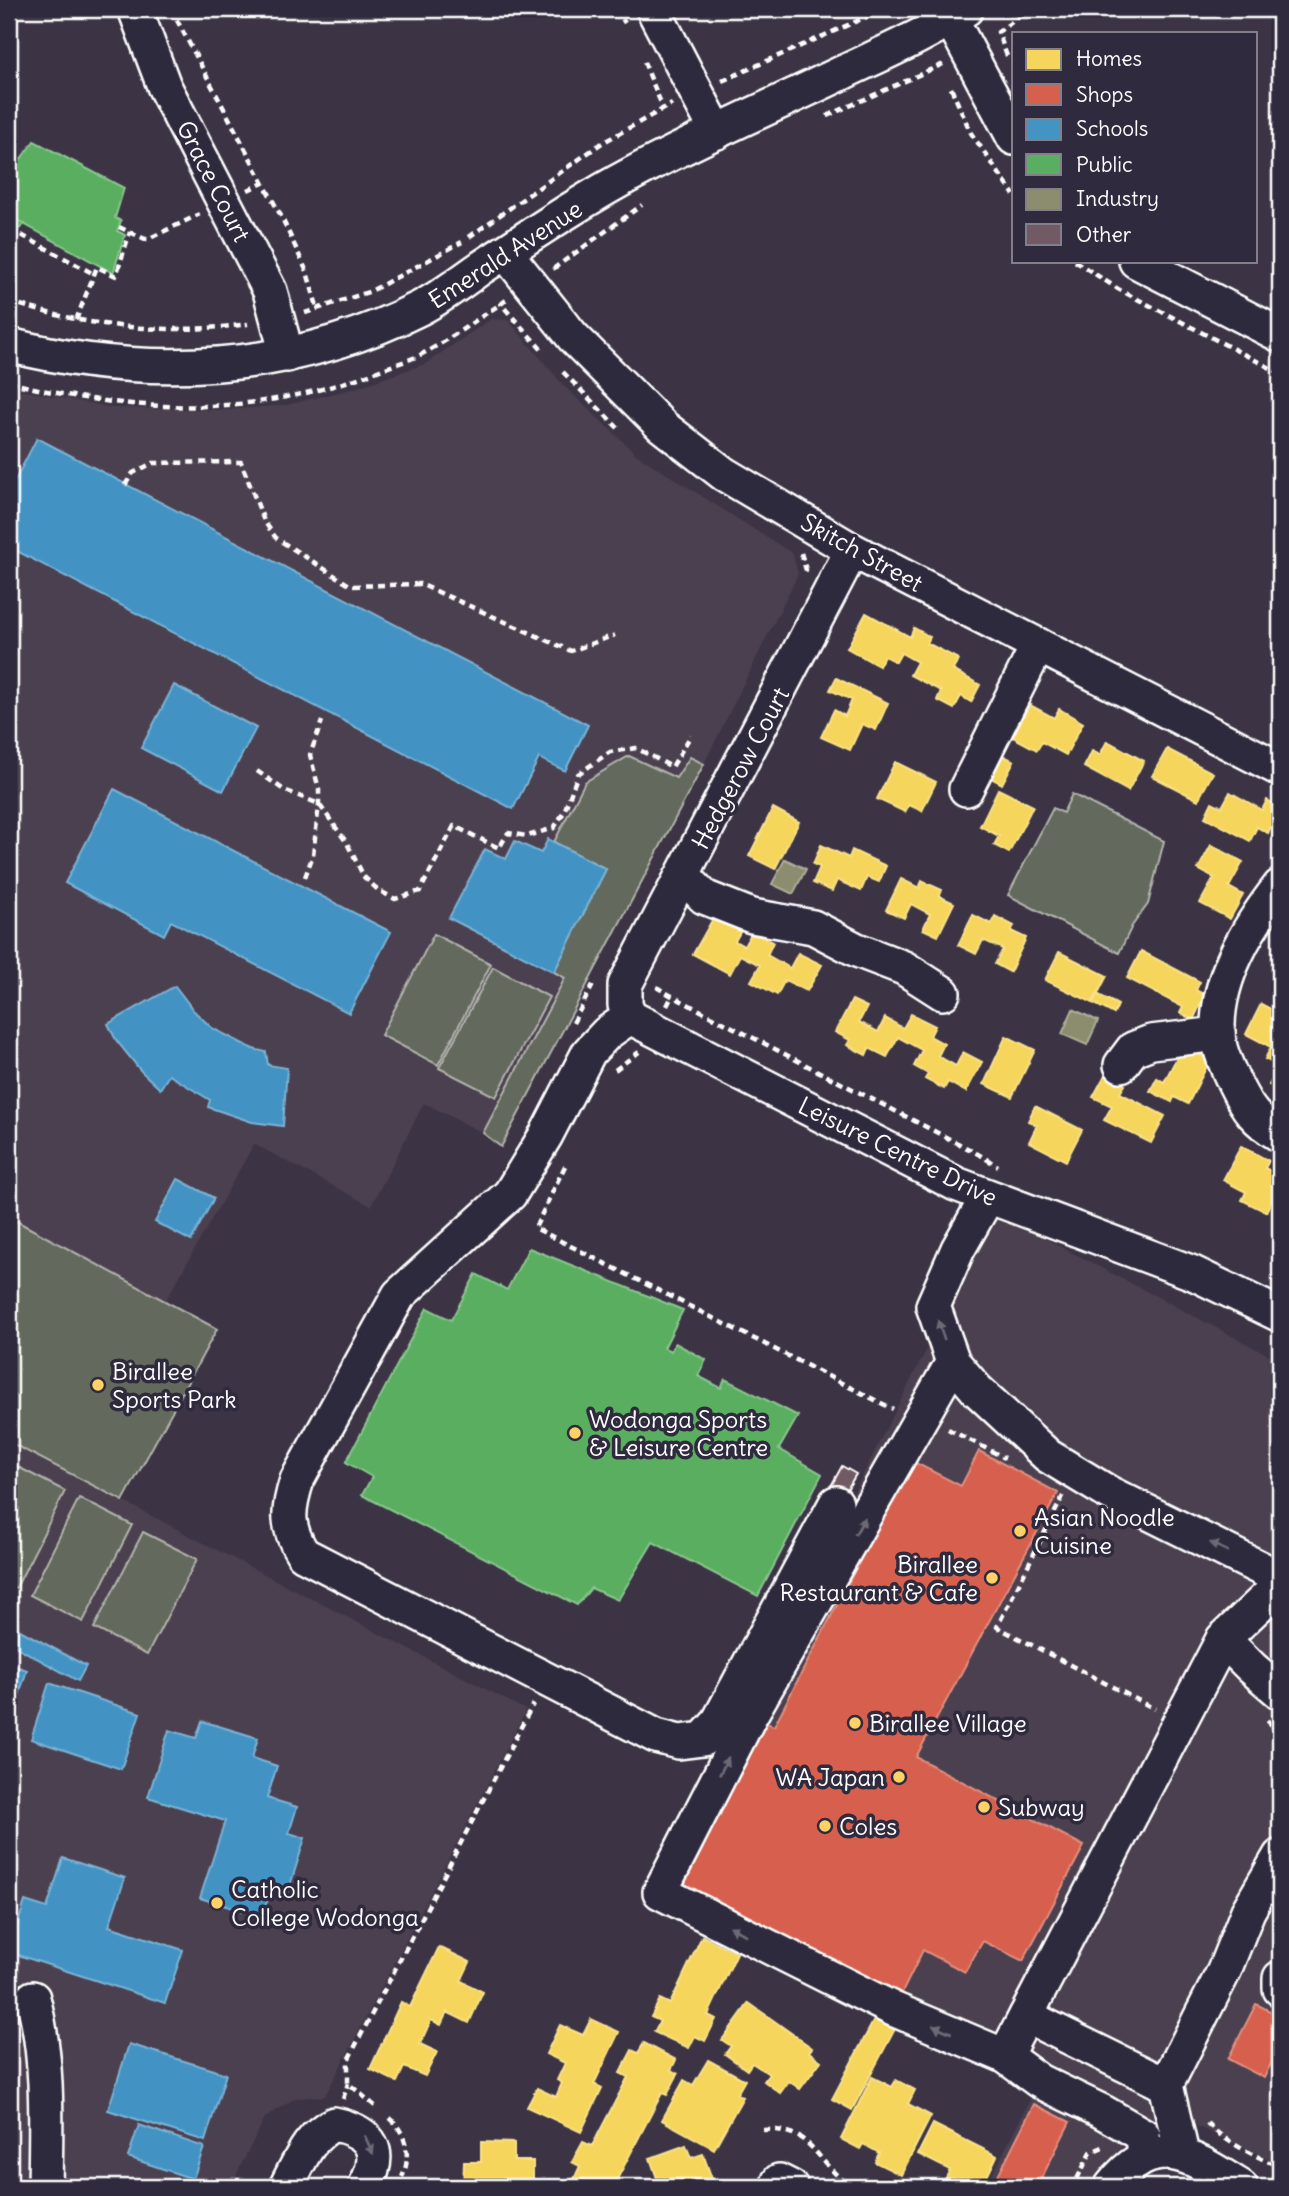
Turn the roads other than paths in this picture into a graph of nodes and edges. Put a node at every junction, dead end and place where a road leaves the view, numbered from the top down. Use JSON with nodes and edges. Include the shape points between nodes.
{"nodes":[{"id":1,"x":135,"y":9,"type":"edge"},
{"id":2,"x":959,"y":14,"type":"edge"},
{"id":3,"x":641,"y":20,"type":"edge"},
{"id":4,"x":717,"y":132,"type":"junction"},
{"id":5,"x":1012,"y":133,"type":"edge"},
{"id":6,"x":505,"y":252,"type":"junction"},
{"id":7,"x":1138,"y":262,"type":"edge"},
{"id":8,"x":1280,"y":335,"type":"edge"},
{"id":9,"x":9,"y":345,"type":"edge"},
{"id":10,"x":287,"y":355,"type":"junction"},
{"id":11,"x":852,"y":550,"type":"junction"},
{"id":12,"x":1038,"y":645,"type":"junction"},
{"id":13,"x":1280,"y":769,"type":"edge"},
{"id":14,"x":966,"y":789,"type":"dead end"},
{"id":15,"x":684,"y":876,"type":"junction"},
{"id":16,"x":1280,"y":887,"type":"edge"},
{"id":17,"x":943,"y":993,"type":"dead end"},
{"id":18,"x":628,"y":1000,"type":"junction"},
{"id":19,"x":1217,"y":1034,"type":"junction"},
{"id":20,"x":1121,"y":1065,"type":"dead end"},
{"id":21,"x":1280,"y":1135,"type":"edge"},
{"id":22,"x":987,"y":1198,"type":"junction"},
{"id":23,"x":1280,"y":1315,"type":"edge"},
{"id":24,"x":953,"y":1362,"type":"junction"},
{"id":25,"x":836,"y":1503,"type":"dead end"},
{"id":26,"x":1280,"y":1578,"type":"edge"},
{"id":27,"x":1280,"y":1586,"type":"edge"},
{"id":28,"x":1223,"y":1639,"type":"junction"},
{"id":29,"x":1280,"y":1692,"type":"edge"},
{"id":30,"x":1280,"y":1856,"type":"edge"},
{"id":31,"x":1280,"y":1978,"type":"edge"},
{"id":32,"x":1280,"y":1989,"type":"edge"},
{"id":33,"x":33,"y":1998,"type":"dead end"},
{"id":34,"x":1026,"y":2016,"type":"junction"},
{"id":35,"x":1005,"y":2056,"type":"junction"},
{"id":36,"x":1169,"y":2097,"type":"junction"},
{"id":37,"x":1182,"y":2154,"type":"junction"},
{"id":38,"x":1145,"y":2157,"type":"junction"},
{"id":39,"x":45,"y":2187,"type":"edge"},
{"id":40,"x":286,"y":2187,"type":"edge"},
{"id":41,"x":365,"y":2187,"type":"edge"},
{"id":42,"x":1111,"y":2187,"type":"edge"},
{"id":43,"x":1241,"y":2187,"type":"edge"}],
"edges":[{"from":1,"to":10,"type":"street","name":"Grace Court","via":[[164,86],[270,290]]},
{"from":2,"to":4,"type":"street","name":"Emerald Avenue"},
{"from":2,"to":5,"type":"street"},
{"from":3,"to":4,"type":"street","via":[[697,92]]},
{"from":4,"to":6,"type":"street","name":"Emerald Avenue","via":[[628,176]]},
{"from":6,"to":10,"type":"street","name":"Emerald Avenue","via":[[422,307],[360,334]]},
{"from":6,"to":11,"type":"street","name":"Skitch Street","via":[[545,282],[573,337],[662,426],[724,474]]},
{"from":7,"to":8,"type":"street"},
{"from":9,"to":10,"type":"street","name":"Emerald Avenue","via":[[78,360],[139,366],[248,362]]},
{"from":11,"to":12,"type":"street","name":"Skitch Street"},
{"from":11,"to":15,"type":"street","name":"Hedgerow Court"},
{"from":12,"to":13,"type":"street","name":"Skitch Street"},
{"from":12,"to":14,"type":"street"},
{"from":15,"to":17,"type":"street","via":[[704,897],[752,916],[813,927],[904,968]]},
{"from":15,"to":18,"type":"street","name":"Hedgerow Court"},
{"from":16,"to":19,"type":"street","via":[[1256,918],[1228,973]]},
{"from":18,"to":22,"type":"street","name":"Leisure Centre Drive"},
{"from":18,"to":25,"type":"street","via":[[589,1052],[510,1194],[399,1295],[297,1480],[289,1511],[292,1536],[303,1554],[656,1736],[679,1742],[703,1739],[717,1724]]},
{"from":19,"to":20,"type":"street","via":[[1151,1042],[1133,1049]]},
{"from":19,"to":21,"type":"street","via":[[1241,1097],[1260,1123]]},
{"from":22,"to":23,"type":"street","name":"Leisure Centre Drive","via":[[1193,1273]]},
{"from":24,"to":22,"type":"street","one_way":true,"via":[[933,1306]]},
{"from":26,"to":24,"type":"street","one_way":true,"via":[[1109,1493],[1048,1456],[976,1391]]},
{"from":35,"to":24,"type":"street","one_way":true,"via":[[893,2009],[660,1892],[911,1414]]},
{"from":27,"to":28,"type":"street"},
{"from":28,"to":29,"type":"street"},
{"from":28,"to":34,"type":"street"},
{"from":30,"to":36,"type":"street","via":[[1248,1911]]},
{"from":31,"to":32,"type":"street"},
{"from":33,"to":39,"type":"street","via":[[42,2033]]},
{"from":34,"to":35,"type":"street"},
{"from":34,"to":36,"type":"street"},
{"from":35,"to":38,"type":"street","via":[[1039,2081],[1143,2135]]},
{"from":36,"to":37,"type":"street"},
{"from":37,"to":38,"type":"street","via":[[1163,2152]]},
{"from":37,"to":43,"type":"street"},
{"from":38,"to":42,"type":"street","via":[[1127,2167]]},
{"from":40,"to":41,"type":"street","one_way":true,"via":[[310,2142],[320,2130],[334,2124],[364,2134],[372,2144],[373,2165]]}]}
